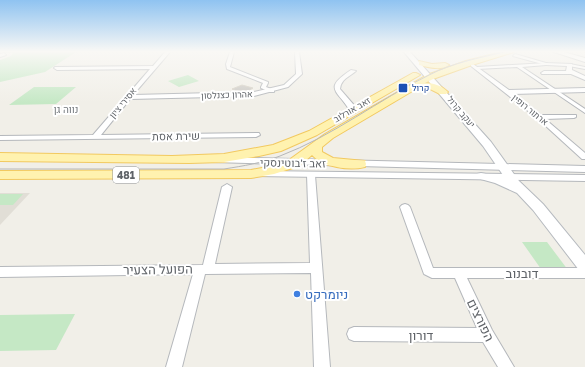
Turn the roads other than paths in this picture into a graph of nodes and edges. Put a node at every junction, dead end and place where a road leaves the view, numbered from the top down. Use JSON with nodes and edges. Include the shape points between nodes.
{"nodes":[{"id":1,"x":153,"y":69,"type":"edge"},
{"id":2,"x":231,"y":69,"type":"edge"},
{"id":3,"x":298,"y":69,"type":"edge"},
{"id":4,"x":432,"y":69,"type":"edge"},
{"id":5,"x":479,"y":69,"type":"edge"},
{"id":6,"x":523,"y":69,"type":"edge"},
{"id":7,"x":569,"y":69,"type":"edge"},
{"id":8,"x":427,"y":70,"type":"junction"},
{"id":9,"x":353,"y":71,"type":"dead end"},
{"id":10,"x":574,"y":72,"type":"junction"},
{"id":11,"x":544,"y":73,"type":"dead end"},
{"id":12,"x":585,"y":78,"type":"edge"},
{"id":13,"x":414,"y":86,"type":"junction"},
{"id":14,"x":585,"y":90,"type":"edge"},
{"id":15,"x":272,"y":91,"type":"junction"},
{"id":16,"x":556,"y":91,"type":"junction"},
{"id":17,"x":443,"y":92,"type":"junction"},
{"id":18,"x":508,"y":92,"type":"junction"},
{"id":19,"x":128,"y":97,"type":"junction"},
{"id":20,"x":350,"y":106,"type":"junction"},
{"id":21,"x":585,"y":111,"type":"edge"},
{"id":22,"x":574,"y":116,"type":"dead end"},
{"id":23,"x":539,"y":117,"type":"junction"},
{"id":24,"x":256,"y":135,"type":"dead end"},
{"id":25,"x":0,"y":138,"type":"edge"},
{"id":26,"x":95,"y":138,"type":"junction"},
{"id":27,"x":316,"y":145,"type":"junction"},
{"id":28,"x":0,"y":157,"type":"edge"},
{"id":29,"x":585,"y":157,"type":"edge"},
{"id":30,"x":210,"y":160,"type":"junction"},
{"id":31,"x":294,"y":163,"type":"junction"},
{"id":32,"x":354,"y":164,"type":"junction"},
{"id":33,"x":585,"y":169,"type":"edge"},
{"id":34,"x":510,"y":172,"type":"junction"},
{"id":35,"x":251,"y":174,"type":"junction"},
{"id":36,"x":0,"y":175,"type":"edge"},
{"id":37,"x":311,"y":175,"type":"junction"},
{"id":38,"x":481,"y":176,"type":"junction"},
{"id":39,"x":585,"y":178,"type":"edge"},
{"id":40,"x":226,"y":187,"type":"dead end"},
{"id":41,"x":521,"y":191,"type":"junction"},
{"id":42,"x":405,"y":207,"type":"dead end"},
{"id":43,"x":538,"y":207,"type":"junction"},
{"id":44,"x":585,"y":266,"type":"edge"},
{"id":45,"x":316,"y":268,"type":"junction"},
{"id":46,"x":204,"y":269,"type":"junction"},
{"id":47,"x":0,"y":272,"type":"edge"},
{"id":48,"x":459,"y":273,"type":"junction"},
{"id":49,"x":585,"y":273,"type":"edge"},
{"id":50,"x":354,"y":334,"type":"dead end"},
{"id":51,"x":488,"y":334,"type":"junction"},
{"id":52,"x":174,"y":367,"type":"edge"},
{"id":53,"x":322,"y":367,"type":"edge"},
{"id":54,"x":506,"y":367,"type":"edge"}],
"edges":[{"from":1,"to":19,"type":"street","name":"אסירי ציון"},
{"from":2,"to":15,"type":"street","via":[[266,83],[263,87]]},
{"from":3,"to":15,"type":"street","name":"אהרון כצנלסון","via":[[298,74],[290,83]]},
{"from":4,"to":8,"type":"main road","name":"זאב אורלוב","number":"481"},
{"from":5,"to":18,"type":"street","name":"ארתור רופין"},
{"from":6,"to":16,"type":"street"},
{"from":7,"to":10,"type":"street"},
{"from":8,"to":13,"type":"main road","name":"זאב אורלוב","number":"481"},
{"from":8,"to":17,"type":"main road","name":"יעקב קרול"},
{"from":8,"to":20,"type":"main road","name":"זאב אורלוב","number":"481","via":[[367,102]]},
{"from":9,"to":20,"type":"street","via":[[343,78],[338,86],[341,97]]},
{"from":10,"to":11,"type":"street"},
{"from":10,"to":12,"type":"street"},
{"from":13,"to":17,"type":"main road","via":[[432,86]]},
{"from":13,"to":27,"type":"main road","name":"זאב אורלוב","number":"481"},
{"from":14,"to":16,"type":"street"},
{"from":15,"to":19,"type":"street","name":"אהרון כצנלסון","via":[[230,96]]},
{"from":16,"to":18,"type":"street"},
{"from":16,"to":21,"type":"street"},
{"from":17,"to":34,"type":"main road","name":"יעקב קרול"},
{"from":18,"to":23,"type":"street","name":"ארתור רופין"},
{"from":19,"to":26,"type":"street","name":"אסירי ציון"},
{"from":20,"to":30,"type":"main road","name":"זאב אורלוב","number":"481","via":[[317,130],[278,147]]},
{"from":22,"to":23,"type":"street"},
{"from":23,"to":29,"type":"street","name":"ארתור רופין"},
{"from":24,"to":26,"type":"street","name":"שירת אסת"},
{"from":25,"to":26,"type":"street","name":"שירת אסת"},
{"from":27,"to":31,"type":"main road","name":"זאב אורלוב","number":"481"},
{"from":27,"to":32,"type":"main road","via":[[316,153],[320,157]]},
{"from":28,"to":30,"type":"main road","name":"זאב ז'בוטינסקי","number":"481"},
{"from":30,"to":31,"type":"street","name":"זאב ז'בוטינסקי"},
{"from":31,"to":32,"type":"street","name":"זאב ז'בוטינסקי"},
{"from":31,"to":35,"type":"main road","name":"זאב אורלוב","number":"481"},
{"from":32,"to":34,"type":"street","name":"זאב ז'בוטינסקי"},
{"from":32,"to":37,"type":"street","via":[[324,166]]},
{"from":33,"to":34,"type":"street","name":"זאב ז'בוטינסקי"},
{"from":34,"to":38,"type":"street","name":"זאב ז'בוטינסקי"},
{"from":34,"to":39,"type":"street","name":"זאב ז'בוטינסקי"},
{"from":34,"to":41,"type":"main road"},
{"from":34,"to":43,"type":"main road"},
{"from":35,"to":36,"type":"main road","name":"זאב ז'בוטינסקי","number":"481"},
{"from":35,"to":37,"type":"street","name":"זאב ז'בוטינסקי","number":"481"},
{"from":37,"to":38,"type":"street","name":"זאב ז'בוטינסקי"},
{"from":37,"to":45,"type":"street"},
{"from":38,"to":41,"type":"main road","via":[[499,180]]},
{"from":40,"to":46,"type":"street"},
{"from":41,"to":43,"type":"main road"},
{"from":42,"to":48,"type":"street","name":"דובנוב","via":[[428,271]]},
{"from":43,"to":44,"type":"main road"},
{"from":45,"to":46,"type":"street","name":"הפועל הצעיר"},
{"from":45,"to":53,"type":"street"},
{"from":46,"to":47,"type":"street","name":"הפועל הצעיר"},
{"from":46,"to":52,"type":"street"},
{"from":48,"to":49,"type":"street","name":"דובנוב"},
{"from":48,"to":51,"type":"street","name":"הפורצים"},
{"from":50,"to":51,"type":"street","name":"דורון"},
{"from":51,"to":54,"type":"street","name":"הפורצים"}]}
